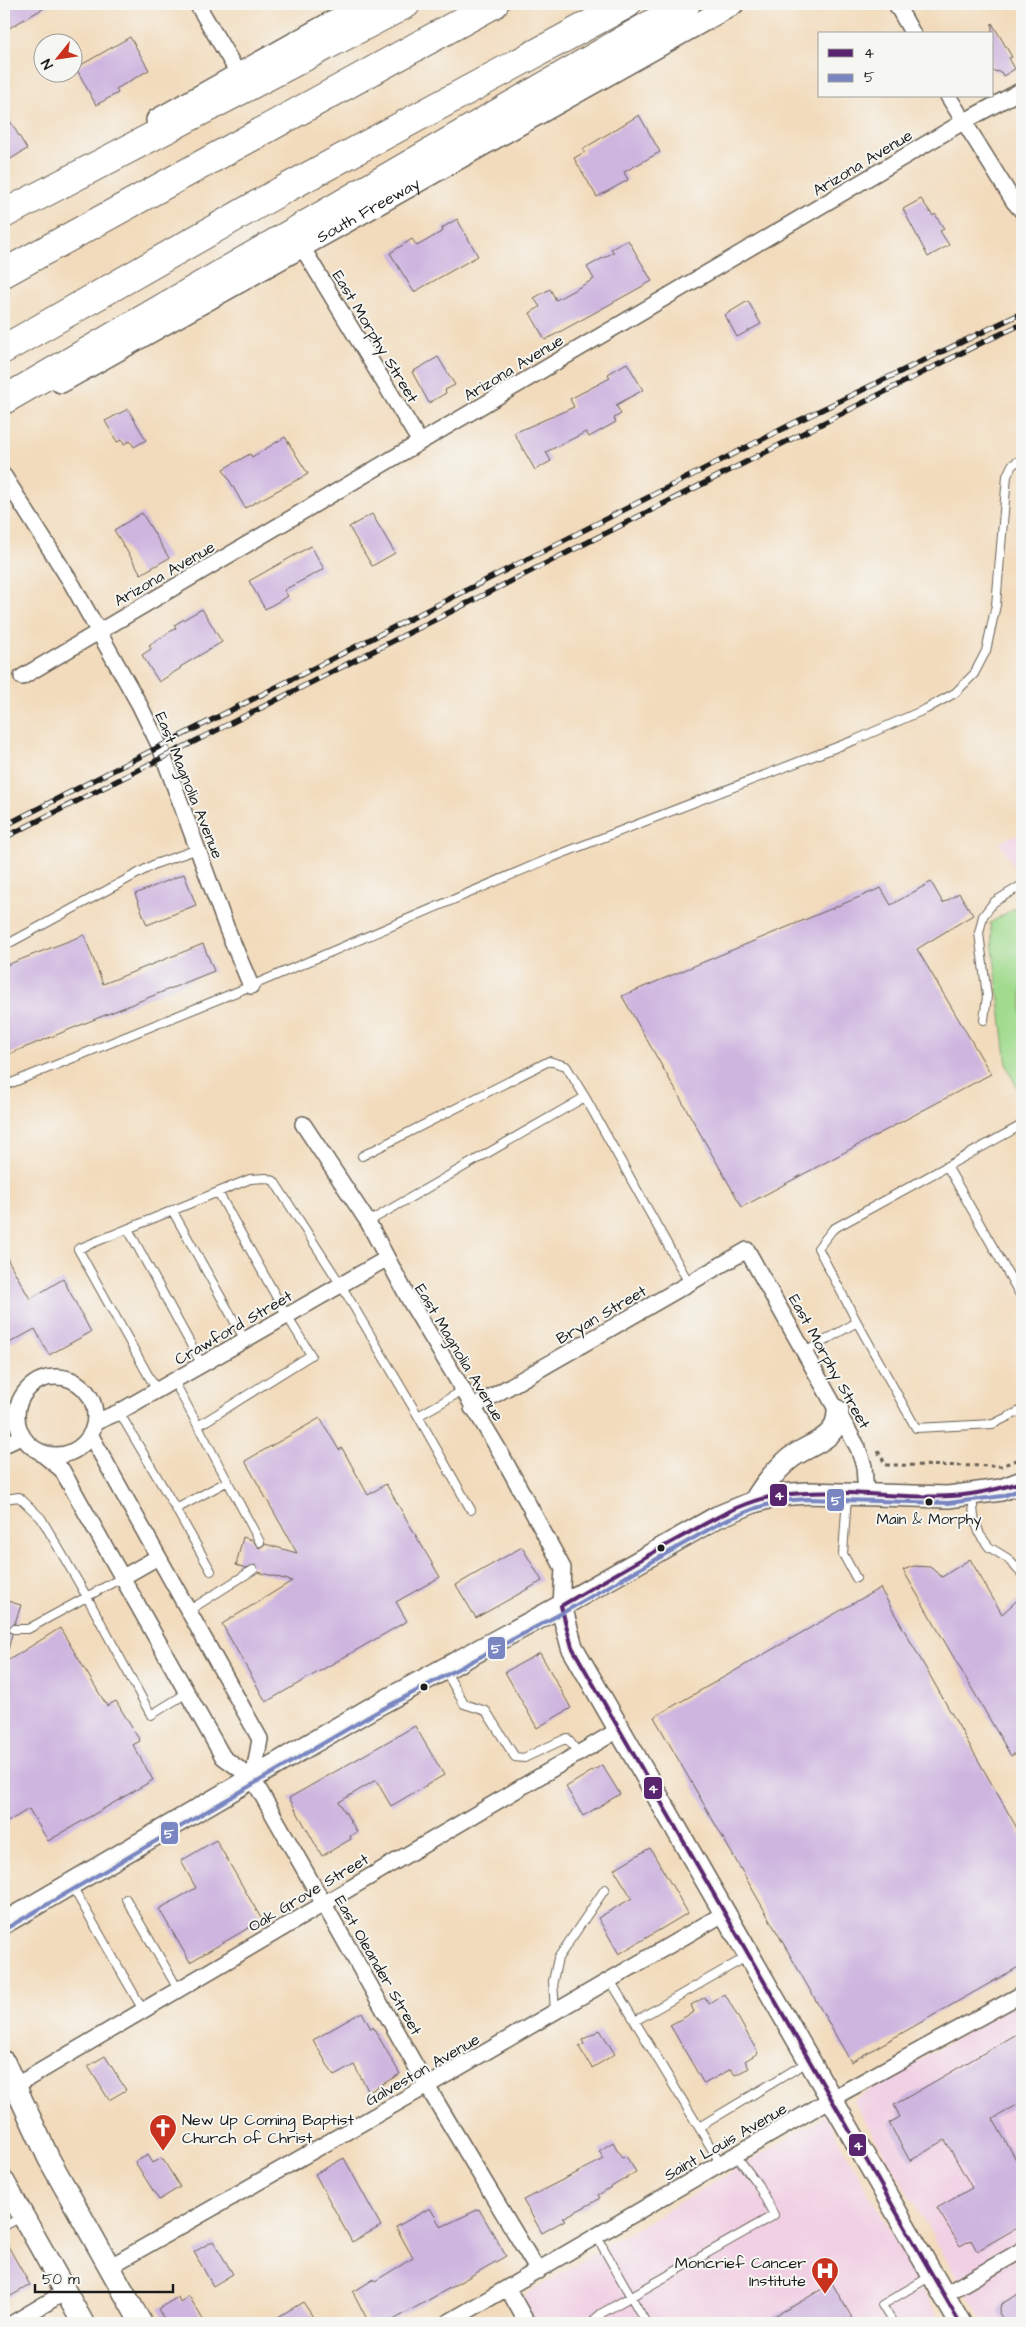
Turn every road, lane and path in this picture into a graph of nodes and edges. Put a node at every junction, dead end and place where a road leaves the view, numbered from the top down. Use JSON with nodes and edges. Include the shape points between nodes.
{"nodes":[{"id":1,"x":198,"y":4,"type":"edge"},
{"id":2,"x":364,"y":4,"type":"edge"},
{"id":3,"x":406,"y":4,"type":"edge"},
{"id":4,"x":494,"y":4,"type":"edge"},
{"id":5,"x":627,"y":4,"type":"edge"},
{"id":6,"x":686,"y":4,"type":"edge"},
{"id":7,"x":733,"y":4,"type":"edge"},
{"id":8,"x":896,"y":4,"type":"edge"},
{"id":9,"x":912,"y":32,"type":"edge"},
{"id":10,"x":238,"y":73,"type":"junction"},
{"id":11,"x":1022,"y":90,"type":"edge"},
{"id":12,"x":949,"y":98,"type":"edge"},
{"id":13,"x":963,"y":122,"type":"junction"},
{"id":14,"x":4,"y":209,"type":"edge"},
{"id":15,"x":1022,"y":211,"type":"edge"},
{"id":16,"x":4,"y":214,"type":"edge"},
{"id":17,"x":302,"y":247,"type":"junction"},
{"id":18,"x":4,"y":273,"type":"edge"},
{"id":19,"x":4,"y":349,"type":"edge"},
{"id":20,"x":4,"y":400,"type":"edge"},
{"id":21,"x":4,"y":414,"type":"edge"},
{"id":22,"x":420,"y":442,"type":"junction"},
{"id":23,"x":1022,"y":459,"type":"edge"},
{"id":24,"x":4,"y":476,"type":"edge"},
{"id":25,"x":97,"y":632,"type":"junction"},
{"id":26,"x":22,"y":677,"type":"dead end"},
{"id":27,"x":198,"y":849,"type":"junction"},
{"id":28,"x":1022,"y":885,"type":"edge"},
{"id":29,"x":4,"y":946,"type":"edge"},
{"id":30,"x":251,"y":986,"type":"junction"},
{"id":31,"x":984,"y":1020,"type":"dead end"},
{"id":32,"x":4,"y":1086,"type":"edge"},
{"id":33,"x":585,"y":1097,"type":"junction"},
{"id":34,"x":303,"y":1124,"type":"dead end"},
{"id":35,"x":1022,"y":1125,"type":"edge"},
{"id":36,"x":362,"y":1156,"type":"dead end"},
{"id":37,"x":947,"y":1166,"type":"junction"},
{"id":38,"x":218,"y":1192,"type":"junction"},
{"id":39,"x":172,"y":1210,"type":"junction"},
{"id":40,"x":368,"y":1222,"type":"junction"},
{"id":41,"x":128,"y":1229,"type":"junction"},
{"id":42,"x":747,"y":1250,"type":"joint"},
{"id":43,"x":386,"y":1259,"type":"junction"},
{"id":44,"x":689,"y":1283,"type":"junction"},
{"id":45,"x":340,"y":1286,"type":"junction"},
{"id":46,"x":1022,"y":1298,"type":"edge"},
{"id":47,"x":287,"y":1316,"type":"junction"},
{"id":48,"x":857,"y":1322,"type":"junction"},
{"id":49,"x":245,"y":1340,"type":"junction"},
{"id":50,"x":805,"y":1352,"type":"junction"},
{"id":51,"x":202,"y":1365,"type":"junction"},
{"id":52,"x":174,"y":1381,"type":"junction"},
{"id":53,"x":157,"y":1390,"type":"junction"},
{"id":54,"x":462,"y":1391,"type":"junction"},
{"id":55,"x":472,"y":1408,"type":"junction"},
{"id":56,"x":1022,"y":1410,"type":"edge"},
{"id":57,"x":838,"y":1411,"type":"junction"},
{"id":58,"x":119,"y":1412,"type":"junction"},
{"id":59,"x":418,"y":1416,"type":"junction"},
{"id":60,"x":198,"y":1426,"type":"junction"},
{"id":61,"x":93,"y":1429,"type":"junction"},
{"id":62,"x":21,"y":1436,"type":"junction"},
{"id":63,"x":4,"y":1446,"type":"edge"},
{"id":64,"x":876,"y":1448,"type":"dead end"},
{"id":65,"x":42,"y":1454,"type":"junction"},
{"id":66,"x":1022,"y":1458,"type":"edge"},
{"id":67,"x":228,"y":1481,"type":"junction"},
{"id":68,"x":1022,"y":1482,"type":"edge"},
{"id":69,"x":856,"y":1494,"type":"junction"},
{"id":70,"x":972,"y":1495,"type":"junction"},
{"id":71,"x":4,"y":1499,"type":"edge"},
{"id":72,"x":754,"y":1502,"type":"junction"},
{"id":73,"x":176,"y":1510,"type":"junction"},
{"id":74,"x":471,"y":1510,"type":"dead end"},
{"id":75,"x":260,"y":1542,"type":"dead end"},
{"id":76,"x":158,"y":1557,"type":"junction"},
{"id":77,"x":252,"y":1570,"type":"dead end"},
{"id":78,"x":211,"y":1571,"type":"dead end"},
{"id":79,"x":1022,"y":1574,"type":"edge"},
{"id":80,"x":123,"y":1577,"type":"junction"},
{"id":81,"x":856,"y":1578,"type":"dead end"},
{"id":82,"x":87,"y":1597,"type":"junction"},
{"id":83,"x":561,"y":1606,"type":"junction"},
{"id":84,"x":188,"y":1611,"type":"junction"},
{"id":85,"x":14,"y":1629,"type":"dead end"},
{"id":86,"x":444,"y":1669,"type":"junction"},
{"id":87,"x":187,"y":1693,"type":"junction"},
{"id":88,"x":620,"y":1729,"type":"junction"},
{"id":89,"x":578,"y":1754,"type":"junction"},
{"id":90,"x":253,"y":1779,"type":"junction"},
{"id":91,"x":71,"y":1884,"type":"junction"},
{"id":92,"x":605,"y":1889,"type":"dead end"},
{"id":93,"x":126,"y":1900,"type":"dead end"},
{"id":94,"x":323,"y":1903,"type":"junction"},
{"id":95,"x":725,"y":1913,"type":"junction"},
{"id":96,"x":4,"y":1923,"type":"edge"},
{"id":97,"x":749,"y":1955,"type":"junction"},
{"id":98,"x":610,"y":1980,"type":"junction"},
{"id":99,"x":178,"y":1989,"type":"junction"},
{"id":100,"x":1022,"y":1994,"type":"edge"},
{"id":101,"x":143,"y":2010,"type":"junction"},
{"id":102,"x":555,"y":2012,"type":"junction"},
{"id":103,"x":635,"y":2021,"type":"junction"},
{"id":104,"x":810,"y":2061,"type":"junction"},
{"id":105,"x":4,"y":2062,"type":"edge"},
{"id":106,"x":15,"y":2086,"type":"junction"},
{"id":107,"x":427,"y":2086,"type":"junction"},
{"id":108,"x":831,"y":2099,"type":"junction"},
{"id":109,"x":699,"y":2126,"type":"junction"},
{"id":110,"x":736,"y":2155,"type":"junction"},
{"id":111,"x":721,"y":2164,"type":"junction"},
{"id":112,"x":4,"y":2182,"type":"edge"},
{"id":113,"x":23,"y":2216,"type":"junction"},
{"id":114,"x":4,"y":2226,"type":"edge"},
{"id":115,"x":597,"y":2236,"type":"junction"},
{"id":116,"x":1022,"y":2250,"type":"edge"},
{"id":117,"x":109,"y":2268,"type":"junction"},
{"id":118,"x":538,"y":2271,"type":"junction"},
{"id":119,"x":932,"y":2275,"type":"junction"},
{"id":120,"x":508,"y":2289,"type":"junction"},
{"id":121,"x":65,"y":2292,"type":"junction"},
{"id":122,"x":944,"y":2295,"type":"junction"},
{"id":123,"x":631,"y":2297,"type":"junction"},
{"id":124,"x":17,"y":2322,"type":"edge"},
{"id":125,"x":82,"y":2323,"type":"edge"},
{"id":126,"x":141,"y":2323,"type":"edge"},
{"id":127,"x":447,"y":2323,"type":"edge"},
{"id":128,"x":527,"y":2323,"type":"edge"},
{"id":129,"x":595,"y":2323,"type":"edge"},
{"id":130,"x":646,"y":2323,"type":"edge"},
{"id":131,"x":893,"y":2323,"type":"edge"},
{"id":132,"x":960,"y":2323,"type":"edge"}],
"edges":[{"from":1,"to":10,"type":"street"},
{"from":2,"to":10,"type":"street"},
{"from":3,"to":16,"type":"highway"},
{"from":4,"to":18,"type":"highway"},
{"from":5,"to":19,"type":"highway","via":[[281,191]]},
{"from":6,"to":20,"type":"highway"},
{"from":7,"to":17,"type":"street","name":"South Freeway"},
{"from":8,"to":9,"type":"street"},
{"from":10,"to":14,"type":"street"},
{"from":11,"to":13,"type":"street","name":"Arizona Avenue"},
{"from":12,"to":13,"type":"street"},
{"from":13,"to":15,"type":"street"},
{"from":13,"to":22,"type":"street","name":"Arizona Avenue"},
{"from":17,"to":21,"type":"street","name":"South Freeway"},
{"from":17,"to":22,"type":"street","name":"East Morphy Street"},
{"from":22,"to":25,"type":"street","name":"Arizona Avenue"},
{"from":23,"to":30,"type":"lane","via":[[1012,465],[1007,476],[996,605],[986,651],[974,674],[956,693],[855,740],[554,857]]},
{"from":24,"to":25,"type":"street","name":"East Magnolia Avenue","via":[[72,584]]},
{"from":25,"to":26,"type":"street","name":"Arizona Avenue"},
{"from":25,"to":27,"type":"street","name":"East Magnolia Avenue","via":[[139,704],[160,748]]},
{"from":27,"to":29,"type":"lane","via":[[155,864]]},
{"from":27,"to":30,"type":"street","name":"East Magnolia Avenue"},
{"from":28,"to":31,"type":"lane","via":[[994,902],[983,916],[979,933],[987,996]]},
{"from":30,"to":32,"type":"lane"},
{"from":33,"to":36,"type":"lane","via":[[566,1066],[549,1061]]},
{"from":33,"to":40,"type":"lane"},
{"from":33,"to":44,"type":"lane"},
{"from":34,"to":40,"type":"street","name":"East Magnolia Avenue"},
{"from":35,"to":37,"type":"lane"},
{"from":37,"to":46,"type":"lane"},
{"from":37,"to":48,"type":"lane","via":[[833,1229],[818,1248]]},
{"from":38,"to":39,"type":"lane"},
{"from":38,"to":45,"type":"lane","via":[[250,1179],[274,1181]]},
{"from":38,"to":47,"type":"lane"},
{"from":39,"to":41,"type":"lane"},
{"from":39,"to":49,"type":"lane"},
{"from":40,"to":43,"type":"street","name":"East Magnolia Avenue"},
{"from":41,"to":51,"type":"lane"},
{"from":41,"to":53,"type":"lane","via":[[78,1249]]},
{"from":42,"to":44,"type":"street","name":"Bryan Street"},
{"from":42,"to":50,"type":"street","name":"East Morphy Street"},
{"from":43,"to":45,"type":"street","name":"Crawford Street"},
{"from":43,"to":54,"type":"street","name":"East Magnolia Avenue"},
{"from":44,"to":55,"type":"street","name":"Bryan Street"},
{"from":45,"to":47,"type":"street","name":"Crawford Street"},
{"from":45,"to":59,"type":"lane"},
{"from":47,"to":49,"type":"street","name":"Crawford Street"},
{"from":47,"to":60,"type":"lane","via":[[311,1355]]},
{"from":48,"to":50,"type":"lane"},
{"from":48,"to":56,"type":"lane","via":[[916,1428],[993,1424]]},
{"from":49,"to":51,"type":"street","name":"Crawford Street"},
{"from":50,"to":57,"type":"street","name":"East Morphy Street"},
{"from":51,"to":52,"type":"street","name":"Crawford Street"},
{"from":52,"to":53,"type":"street","name":"Crawford Street"},
{"from":52,"to":60,"type":"lane"},
{"from":53,"to":58,"type":"street","name":"Crawford Street"},
{"from":54,"to":55,"type":"street","name":"East Magnolia Avenue"},
{"from":54,"to":59,"type":"lane"},
{"from":55,"to":83,"type":"street","name":"East Magnolia Avenue","via":[[499,1450],[563,1568]]},
{"from":57,"to":69,"type":"street","name":"East Morphy Street","via":[[864,1466]]},
{"from":57,"to":72,"type":"street","via":[[834,1430],[790,1458],[768,1479]]},
{"from":58,"to":61,"type":"street","name":"Crawford Street"},
{"from":58,"to":73,"type":"lane"},
{"from":59,"to":74,"type":"lane"},
{"from":60,"to":67,"type":"lane"},
{"from":61,"to":62,"type":"street","via":[[91,1397],[73,1380],[48,1376],[26,1388],[19,1402],[15,1412]]},
{"from":61,"to":65,"type":"street","via":[[70,1454]]},
{"from":61,"to":76,"type":"street"},
{"from":62,"to":63,"type":"street"},
{"from":62,"to":65,"type":"street"},
{"from":64,"to":66,"type":"path","via":[[886,1465],[1001,1466]]},
{"from":65,"to":80,"type":"street","name":"East Oleander Street","via":[[62,1470]]},
{"from":67,"to":73,"type":"lane"},
{"from":67,"to":75,"type":"lane"},
{"from":68,"to":70,"type":"street"},
{"from":69,"to":70,"type":"street"},
{"from":69,"to":72,"type":"street","via":[[780,1495]]},
{"from":69,"to":81,"type":"lane","via":[[843,1554]]},
{"from":70,"to":79,"type":"lane","via":[[980,1535],[989,1547],[1007,1558]]},
{"from":71,"to":82,"type":"lane","via":[[19,1497],[41,1518]]},
{"from":72,"to":83,"type":"street","via":[[670,1543]]},
{"from":73,"to":78,"type":"lane"},
{"from":76,"to":80,"type":"street"},
{"from":76,"to":84,"type":"street"},
{"from":77,"to":84,"type":"lane"},
{"from":80,"to":82,"type":"lane"},
{"from":80,"to":87,"type":"street","name":"East Oleander Street"},
{"from":82,"to":85,"type":"lane","via":[[28,1629]]},
{"from":82,"to":87,"type":"lane","via":[[151,1715]]},
{"from":83,"to":86,"type":"street"},
{"from":83,"to":88,"type":"street","via":[[572,1647]]},
{"from":84,"to":90,"type":"street","via":[[260,1740]]},
{"from":86,"to":89,"type":"lane","via":[[464,1704],[486,1710],[515,1757],[524,1758],[567,1738]]},
{"from":86,"to":90,"type":"street"},
{"from":87,"to":90,"type":"street","name":"East Oleander Street","via":[[223,1756]]},
{"from":88,"to":89,"type":"street","name":"Oak Grove Street"},
{"from":88,"to":95,"type":"street"},
{"from":89,"to":94,"type":"street","name":"Oak Grove Street"},
{"from":90,"to":91,"type":"street"},
{"from":90,"to":94,"type":"street","name":"East Oleander Street"},
{"from":91,"to":96,"type":"street"},
{"from":91,"to":101,"type":"lane"},
{"from":92,"to":102,"type":"lane","via":[[558,1958],[553,1981]]},
{"from":93,"to":99,"type":"lane"},
{"from":94,"to":99,"type":"street","name":"Oak Grove Street"},
{"from":94,"to":107,"type":"street","name":"East Oleander Street"},
{"from":95,"to":97,"type":"street"},
{"from":95,"to":98,"type":"street","name":"Galveston Avenue"},
{"from":97,"to":103,"type":"lane"},
{"from":97,"to":104,"type":"street"},
{"from":98,"to":102,"type":"street","name":"Galveston Avenue"},
{"from":98,"to":103,"type":"lane"},
{"from":99,"to":101,"type":"street","name":"Oak Grove Street"},
{"from":100,"to":108,"type":"street","name":"Saint Louis Avenue"},
{"from":101,"to":106,"type":"street","name":"Oak Grove Street"},
{"from":102,"to":107,"type":"street","name":"Galveston Avenue"},
{"from":103,"to":109,"type":"lane"},
{"from":104,"to":108,"type":"street"},
{"from":104,"to":109,"type":"lane"},
{"from":105,"to":106,"type":"street"},
{"from":106,"to":117,"type":"street","via":[[49,2159]]},
{"from":107,"to":117,"type":"street","name":"Galveston Avenue"},
{"from":107,"to":118,"type":"street","name":"East Oleander Street"},
{"from":108,"to":110,"type":"street","name":"Saint Louis Avenue"},
{"from":108,"to":119,"type":"street"},
{"from":109,"to":111,"type":"lane"},
{"from":110,"to":111,"type":"street","name":"Saint Louis Avenue"},
{"from":110,"to":123,"type":"lane","via":[[774,2215]]},
{"from":111,"to":115,"type":"street","name":"Saint Louis Avenue"},
{"from":112,"to":113,"type":"street"},
{"from":113,"to":114,"type":"lane"},
{"from":113,"to":121,"type":"street"},
{"from":115,"to":118,"type":"street","name":"Saint Louis Avenue"},
{"from":115,"to":123,"type":"lane"},
{"from":116,"to":122,"type":"street"},
{"from":117,"to":126,"type":"street"},
{"from":118,"to":120,"type":"street","name":"Saint Louis Avenue"},
{"from":119,"to":122,"type":"street"},
{"from":119,"to":131,"type":"lane","via":[[882,2305]]},
{"from":120,"to":127,"type":"street","name":"Saint Louis Avenue"},
{"from":120,"to":128,"type":"street"},
{"from":121,"to":124,"type":"street"},
{"from":121,"to":125,"type":"street"},
{"from":122,"to":132,"type":"street"},
{"from":123,"to":129,"type":"lane","via":[[602,2313]]},
{"from":123,"to":130,"type":"lane"}]}
